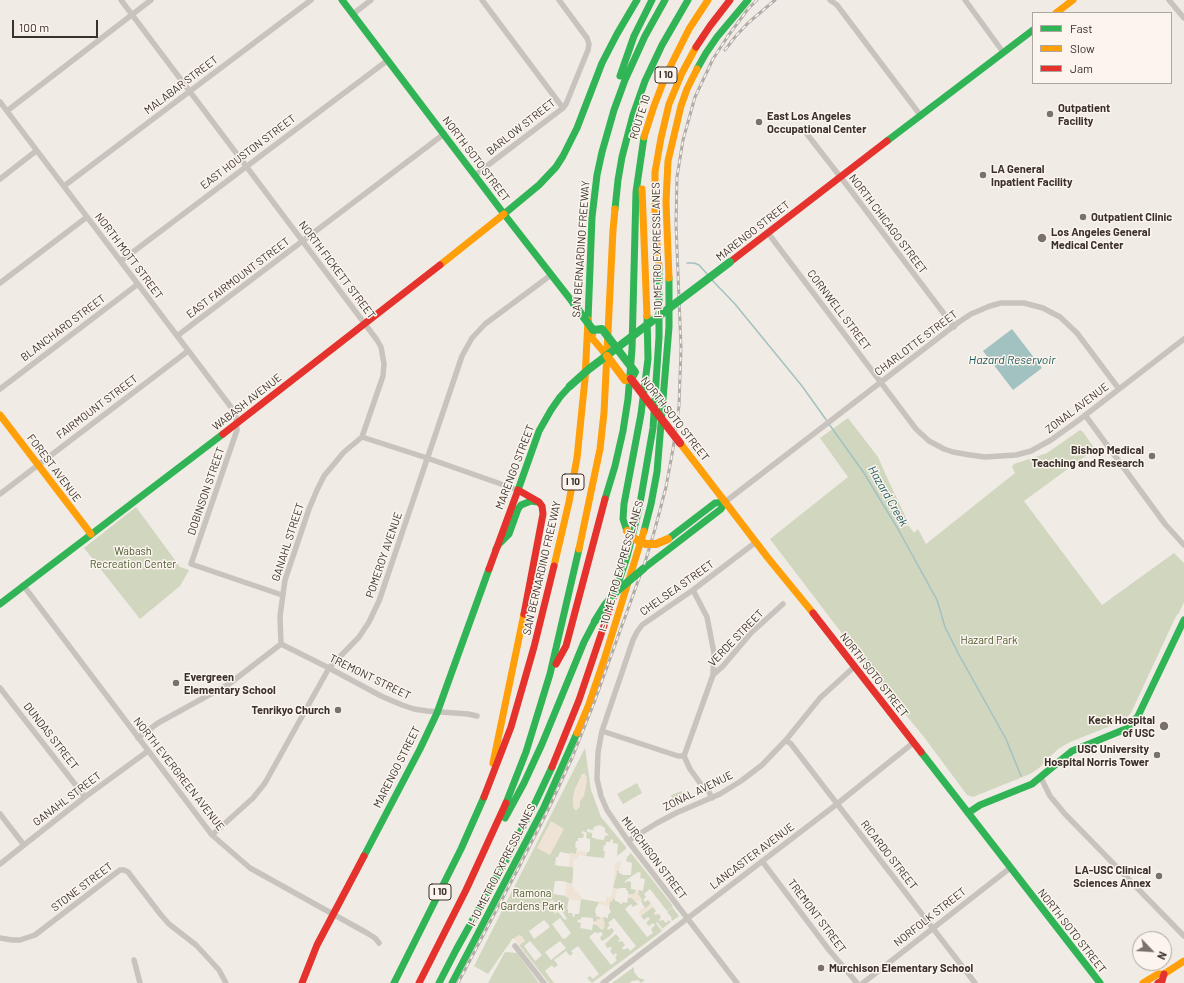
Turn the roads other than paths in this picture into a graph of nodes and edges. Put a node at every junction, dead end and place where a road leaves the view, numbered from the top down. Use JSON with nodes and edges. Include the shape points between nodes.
{"nodes":[{"id":1,"x":121,"y":0,"type":"edge"},
{"id":2,"x":151,"y":0,"type":"edge"},
{"id":3,"x":311,"y":0,"type":"edge"},
{"id":4,"x":342,"y":0,"type":"edge"},
{"id":5,"x":371,"y":0,"type":"edge"},
{"id":6,"x":482,"y":0,"type":"edge"},
{"id":7,"x":559,"y":0,"type":"edge"},
{"id":8,"x":637,"y":0,"type":"edge"},
{"id":9,"x":652,"y":0,"type":"edge"},
{"id":10,"x":665,"y":0,"type":"edge"},
{"id":11,"x":688,"y":0,"type":"edge"},
{"id":12,"x":708,"y":0,"type":"edge"},
{"id":13,"x":730,"y":0,"type":"edge"},
{"id":14,"x":748,"y":0,"type":"edge"},
{"id":15,"x":830,"y":0,"type":"edge"},
{"id":16,"x":965,"y":0,"type":"edge"},
{"id":17,"x":1169,"y":0,"type":"edge"},
{"id":18,"x":1069,"y":1,"type":"edge"},
{"id":19,"x":1057,"y":12,"type":"edge"},
{"id":20,"x":132,"y":14,"type":"junction"},
{"id":21,"x":353,"y":14,"type":"junction"},
{"id":22,"x":1184,"y":18,"type":"edge"},
{"id":23,"x":1032,"y":31,"type":"edge"},
{"id":24,"x":1003,"y":52,"type":"junction"},
{"id":25,"x":388,"y":60,"type":"junction"},
{"id":26,"x":189,"y":92,"type":"junction"},
{"id":27,"x":0,"y":102,"type":"edge"},
{"id":28,"x":563,"y":108,"type":"junction"},
{"id":29,"x":7,"y":111,"type":"junction"},
{"id":30,"x":921,"y":116,"type":"junction"},
{"id":31,"x":444,"y":134,"type":"junction"},
{"id":32,"x":807,"y":134,"type":"dead end"},
{"id":33,"x":36,"y":151,"type":"junction"},
{"id":34,"x":602,"y":152,"type":"junction"},
{"id":35,"x":640,"y":157,"type":"junction"},
{"id":36,"x":246,"y":167,"type":"junction"},
{"id":37,"x":475,"y":175,"type":"junction"},
{"id":38,"x":840,"y":177,"type":"junction"},
{"id":39,"x":0,"y":179,"type":"edge"},
{"id":40,"x":64,"y":186,"type":"junction"},
{"id":41,"x":504,"y":214,"type":"junction"},
{"id":42,"x":87,"y":217,"type":"junction"},
{"id":43,"x":768,"y":233,"type":"junction"},
{"id":44,"x":303,"y":241,"type":"junction"},
{"id":45,"x":121,"y":261,"type":"junction"},
{"id":46,"x":551,"y":275,"type":"junction"},
{"id":47,"x":0,"y":283,"type":"edge"},
{"id":48,"x":138,"y":284,"type":"junction"},
{"id":49,"x":365,"y":324,"type":"junction"},
{"id":50,"x":954,"y":326,"type":"junction"},
{"id":51,"x":594,"y":330,"type":"junction"},
{"id":52,"x":177,"y":336,"type":"junction"},
{"id":53,"x":1184,"y":339,"type":"edge"},
{"id":54,"x":617,"y":348,"type":"junction"},
{"id":55,"x":188,"y":351,"type":"junction"},
{"id":56,"x":607,"y":356,"type":"junction"},
{"id":57,"x":631,"y":379,"type":"junction"},
{"id":58,"x":881,"y":382,"type":"junction"},
{"id":59,"x":0,"y":389,"type":"edge"},
{"id":60,"x":1119,"y":389,"type":"junction"},
{"id":61,"x":0,"y":415,"type":"edge"},
{"id":62,"x":1085,"y":415,"type":"junction"},
{"id":63,"x":237,"y":424,"type":"junction"},
{"id":64,"x":362,"y":437,"type":"junction"},
{"id":65,"x":944,"y":449,"type":"joint"},
{"id":66,"x":427,"y":458,"type":"junction"},
{"id":67,"x":38,"y":465,"type":"junction"},
{"id":68,"x":518,"y":490,"type":"junction"},
{"id":69,"x":0,"y":494,"type":"edge"},
{"id":70,"x":726,"y":502,"type":"junction"},
{"id":71,"x":542,"y":506,"type":"junction"},
{"id":72,"x":91,"y":534,"type":"junction"},
{"id":73,"x":756,"y":542,"type":"junction"},
{"id":74,"x":1184,"y":546,"type":"edge"},
{"id":75,"x":496,"y":549,"type":"junction"},
{"id":76,"x":23,"y":586,"type":"junction"},
{"id":77,"x":693,"y":590,"type":"junction"},
{"id":78,"x":282,"y":596,"type":"junction"},
{"id":79,"x":0,"y":604,"type":"edge"},
{"id":80,"x":783,"y":604,"type":"dead end"},
{"id":81,"x":1184,"y":620,"type":"edge"},
{"id":82,"x":281,"y":644,"type":"junction"},
{"id":83,"x":854,"y":667,"type":"junction"},
{"id":84,"x":329,"y":668,"type":"junction"},
{"id":85,"x":550,"y":674,"type":"junction"},
{"id":86,"x":713,"y":675,"type":"junction"},
{"id":87,"x":0,"y":688,"type":"edge"},
{"id":88,"x":437,"y":713,"type":"junction"},
{"id":89,"x":477,"y":716,"type":"dead end"},
{"id":90,"x":602,"y":730,"type":"junction"},
{"id":91,"x":138,"y":738,"type":"junction"},
{"id":92,"x":786,"y":740,"type":"junction"},
{"id":93,"x":913,"y":744,"type":"junction"},
{"id":94,"x":148,"y":751,"type":"junction"},
{"id":95,"x":684,"y":756,"type":"junction"},
{"id":96,"x":1041,"y":778,"type":"junction"},
{"id":97,"x":85,"y":797,"type":"junction"},
{"id":98,"x":712,"y":798,"type":"junction"},
{"id":99,"x":483,"y":800,"type":"junction"},
{"id":100,"x":837,"y":804,"type":"junction"},
{"id":101,"x":968,"y":813,"type":"junction"},
{"id":102,"x":0,"y":814,"type":"edge"},
{"id":103,"x":212,"y":835,"type":"junction"},
{"id":104,"x":628,"y":841,"type":"junction"},
{"id":105,"x":24,"y":844,"type":"junction"},
{"id":106,"x":762,"y":861,"type":"junction"},
{"id":107,"x":0,"y":864,"type":"edge"},
{"id":108,"x":1010,"y":868,"type":"junction"},
{"id":109,"x":466,"y":890,"type":"junction"},
{"id":110,"x":332,"y":914,"type":"junction"},
{"id":111,"x":688,"y":918,"type":"junction"},
{"id":112,"x":933,"y":928,"type":"junction"},
{"id":113,"x":1184,"y":936,"type":"edge"},
{"id":114,"x":0,"y":938,"type":"edge"},
{"id":115,"x":379,"y":943,"type":"dead end"},
{"id":116,"x":515,"y":946,"type":"dead end"},
{"id":117,"x":134,"y":960,"type":"dead end"},
{"id":118,"x":1184,"y":961,"type":"edge"},
{"id":119,"x":1164,"y":974,"type":"junction"},
{"id":120,"x":140,"y":983,"type":"edge"},
{"id":121,"x":226,"y":983,"type":"edge"},
{"id":122,"x":302,"y":983,"type":"edge"},
{"id":123,"x":394,"y":983,"type":"edge"},
{"id":124,"x":419,"y":983,"type":"edge"},
{"id":125,"x":439,"y":983,"type":"edge"},
{"id":126,"x":452,"y":983,"type":"edge"},
{"id":127,"x":544,"y":983,"type":"edge"},
{"id":128,"x":603,"y":983,"type":"edge"},
{"id":129,"x":737,"y":983,"type":"edge"},
{"id":130,"x":857,"y":983,"type":"edge"},
{"id":131,"x":863,"y":983,"type":"edge"},
{"id":132,"x":975,"y":983,"type":"edge"},
{"id":133,"x":1100,"y":983,"type":"edge"},
{"id":134,"x":1143,"y":983,"type":"edge"},
{"id":135,"x":1158,"y":983,"type":"edge"}],
"edges":[{"from":1,"to":20,"type":"street","name":"NORTH FICKETT STREET"},
{"from":2,"to":20,"type":"street"},
{"from":3,"to":26,"type":"street","name":"MALABAR STREET"},
{"from":4,"to":21,"type":"main road","name":"NORTH SOTO STREET"},
{"from":5,"to":21,"type":"street"},
{"from":6,"to":28,"type":"street"},
{"from":7,"to":28,"type":"street","name":"BARLOW STREET","via":[[589,44]]},
{"from":8,"to":41,"type":"main road","name":"WABASH AVENUE","via":[[602,63],[577,128],[563,156],[539,185]]},
{"from":9,"to":34,"type":"main road","number":"I 10","via":[[634,36],[624,64]]},
{"from":10,"to":34,"type":"main road","name":"SAN BERNARDINO FREEWAY","via":[[630,67]]},
{"from":11,"to":85,"type":"main road","via":[[645,81],[622,157],[612,230],[600,449]]},
{"from":12,"to":35,"type":"main road","name":"ROUTE 10","number":"I 10","via":[[689,29],[666,75],[648,121]]},
{"from":13,"to":125,"type":"main road","name":"I-10 METRO EXPRESSLANES","via":[[706,31],[682,73],[669,104],[661,138],[655,172],[659,299],[654,428],[639,509],[627,556],[579,700],[559,750],[513,847]]},
{"from":14,"to":126,"type":"main road","name":"I-10 METRO EXPRESSLANES","via":[[717,37],[698,66],[683,100],[672,140],[666,202],[669,327],[657,472],[643,536],[602,667],[571,748],[524,847]]},
{"from":15,"to":30,"type":"street","via":[[837,5]]},
{"from":16,"to":24,"type":"street"},
{"from":17,"to":22,"type":"street"},
{"from":18,"to":19,"type":"main road"},
{"from":20,"to":26,"type":"street","name":"NORTH FICKETT STREET"},
{"from":20,"to":29,"type":"street"},
{"from":21,"to":25,"type":"main road","name":"NORTH SOTO STREET"},
{"from":23,"to":24,"type":"main road","name":"MARENGO STREET"},
{"from":24,"to":30,"type":"main road","name":"MARENGO STREET"},
{"from":25,"to":31,"type":"main road","name":"NORTH SOTO STREET"},
{"from":25,"to":36,"type":"street","name":"EAST HOUSTON STREET"},
{"from":26,"to":36,"type":"street","name":"NORTH FICKETT STREET"},
{"from":26,"to":40,"type":"street","name":"MALABAR STREET"},
{"from":27,"to":29,"type":"street","name":"NORTH MOTT STREET"},
{"from":28,"to":37,"type":"street","name":"BARLOW STREET"},
{"from":29,"to":33,"type":"street","name":"NORTH MOTT STREET"},
{"from":30,"to":38,"type":"main road","name":"MARENGO STREET"},
{"from":31,"to":37,"type":"main road","name":"NORTH SOTO STREET"},
{"from":31,"to":44,"type":"street","name":"EAST FAIRMOUNT STREET"},
{"from":32,"to":38,"type":"street","name":"NORTH CHICAGO STREET"},
{"from":33,"to":39,"type":"street"},
{"from":33,"to":40,"type":"street","name":"NORTH MOTT STREET"},
{"from":34,"to":99,"type":"main road","name":"SAN BERNARDINO FREEWAY","number":"I 10","via":[[593,211],[585,379],[575,473],[534,647],[507,739]]},
{"from":35,"to":70,"type":"main road","bridge":true,"via":[[648,359],[623,519],[627,531],[635,539],[646,544],[656,544],[668,539],[715,503]]},
{"from":35,"to":85,"type":"main road","number":"I 10","via":[[636,192],[632,349],[623,431],[566,646]]},
{"from":36,"to":44,"type":"street","name":"NORTH FICKETT STREET"},
{"from":36,"to":45,"type":"street","name":"EAST HOUSTON STREET"},
{"from":37,"to":41,"type":"main road","name":"NORTH SOTO STREET"},
{"from":38,"to":43,"type":"main road","name":"MARENGO STREET"},
{"from":38,"to":50,"type":"street","name":"NORTH CHICAGO STREET"},
{"from":40,"to":42,"type":"street","name":"NORTH MOTT STREET"},
{"from":41,"to":46,"type":"main road","name":"NORTH SOTO STREET"},
{"from":41,"to":49,"type":"main road","name":"WABASH AVENUE"},
{"from":42,"to":45,"type":"street","name":"NORTH MOTT STREET"},
{"from":42,"to":47,"type":"street"},
{"from":43,"to":54,"type":"main road","name":"MARENGO STREET","bridge":true},
{"from":43,"to":58,"type":"street","name":"CORNWELL STREET"},
{"from":44,"to":49,"type":"street","name":"NORTH FICKETT STREET"},
{"from":44,"to":52,"type":"street","name":"EAST FAIRMOUNT STREET"},
{"from":45,"to":48,"type":"street","name":"NORTH MOTT STREET"},
{"from":46,"to":51,"type":"main road","name":"NORTH SOTO STREET","bridge":true},
{"from":46,"to":66,"type":"street","name":"POMEROY AVENUE","via":[[485,324],[472,338],[462,356]]},
{"from":48,"to":52,"type":"street","name":"NORTH MOTT STREET"},
{"from":48,"to":59,"type":"street","name":"BLANCHARD STREET"},
{"from":49,"to":63,"type":"main road","name":"WABASH AVENUE"},
{"from":49,"to":64,"type":"street","name":"NORTH FICKETT STREET","via":[[381,347],[384,364],[383,376]]},
{"from":50,"to":58,"type":"street","name":"CHARLOTTE STREET"},
{"from":50,"to":60,"type":"street","name":"CHARLOTTE STREET","via":[[981,309],[1001,303],[1024,303],[1043,308],[1072,327]]},
{"from":51,"to":54,"type":"main road","name":"NORTH SOTO STREET","bridge":true,"via":[[602,329]]},
{"from":51,"to":56,"type":"main road","name":"NORTH SOTO STREET","via":[[592,338]]},
{"from":52,"to":55,"type":"street","name":"NORTH MOTT STREET"},
{"from":53,"to":60,"type":"street","name":"ZONAL AVENUE"},
{"from":54,"to":56,"type":"main road","name":"MARENGO STREET","bridge":true},
{"from":54,"to":57,"type":"main road","name":"NORTH SOTO STREET","bridge":true,"via":[[635,372]]},
{"from":55,"to":63,"type":"street","name":"NORTH MOTT STREET","via":[[234,411]]},
{"from":55,"to":67,"type":"street","name":"FAIRMOUNT STREET"},
{"from":56,"to":57,"type":"main road","name":"NORTH SOTO STREET","bridge":true,"via":[[624,380]]},
{"from":56,"to":68,"type":"main road","name":"MARENGO STREET","bridge":true,"via":[[570,386],[551,410],[539,431]]},
{"from":57,"to":70,"type":"main road","name":"NORTH SOTO STREET","bridge":true},
{"from":58,"to":65,"type":"street","name":"CORNWELL STREET","via":[[916,429],[929,441]]},
{"from":58,"to":70,"type":"street","name":"CHARLOTTE STREET"},
{"from":60,"to":62,"type":"street","name":"ZONAL AVENUE"},
{"from":61,"to":67,"type":"main road","name":"FOREST AVENUE"},
{"from":62,"to":65,"type":"street","name":"ZONAL AVENUE","via":[[1042,445],[1021,454],[986,457]]},
{"from":62,"to":74,"type":"street"},
{"from":63,"to":72,"type":"main road","name":"WABASH AVENUE"},
{"from":63,"to":78,"type":"street","name":"DOBINSON STREET","via":[[191,564]]},
{"from":64,"to":66,"type":"street"},
{"from":64,"to":78,"type":"street","name":"GANAHL STREET","via":[[344,452],[324,476],[285,580]]},
{"from":66,"to":68,"type":"street"},
{"from":66,"to":84,"type":"street","name":"POMEROY AVENUE","via":[[379,601],[359,637]]},
{"from":67,"to":69,"type":"street","name":"FAIRMOUNT STREET"},
{"from":67,"to":72,"type":"main road","name":"FOREST AVENUE"},
{"from":68,"to":71,"type":"main road"},
{"from":68,"to":75,"type":"main road","name":"MARENGO STREET"},
{"from":70,"to":73,"type":"main road","name":"NORTH SOTO STREET"},
{"from":70,"to":109,"type":"main road","bridge":true,"via":[[721,509],[631,579],[605,605],[584,642],[524,783]]},
{"from":71,"to":75,"type":"main road","via":[[531,501],[521,505],[509,534]]},
{"from":71,"to":99,"type":"main road","via":[[543,514],[515,661]]},
{"from":72,"to":76,"type":"main road","name":"WABASH AVENUE"},
{"from":73,"to":77,"type":"street","name":"CHELSEA STREET"},
{"from":73,"to":83,"type":"main road","name":"NORTH SOTO STREET"},
{"from":75,"to":88,"type":"main road","name":"MARENGO STREET"},
{"from":76,"to":79,"type":"main road","name":"WABASH AVENUE"},
{"from":76,"to":91,"type":"street","name":"NORTH EVERGREEN AVENUE"},
{"from":77,"to":86,"type":"street","via":[[707,617],[714,653]]},
{"from":77,"to":90,"type":"street","name":"CHELSEA STREET","via":[[642,625],[637,632]]},
{"from":78,"to":82,"type":"street","name":"GANAHL STREET"},
{"from":80,"to":86,"type":"street","name":"VERDE STREET","via":[[751,633]]},
{"from":81,"to":96,"type":"main road","via":[[1134,722],[1128,728],[1068,754]]},
{"from":82,"to":84,"type":"street","name":"TREMONT STREET"},
{"from":82,"to":91,"type":"street","via":[[229,684],[158,723]]},
{"from":83,"to":92,"type":"street","name":"ZONAL AVENUE","via":[[820,698]]},
{"from":83,"to":93,"type":"main road","name":"NORTH SOTO STREET"},
{"from":84,"to":88,"type":"street","name":"TREMONT STREET","via":[[397,703]]},
{"from":84,"to":103,"type":"street","name":"POMEROY AVENUE","via":[[265,783],[253,798]]},
{"from":85,"to":109,"type":"main road","number":"I 10","via":[[526,752],[503,811]]},
{"from":86,"to":95,"type":"street","name":"VERDE STREET"},
{"from":87,"to":97,"type":"street","name":"DUNDAS STREET"},
{"from":88,"to":89,"type":"street","name":"TREMONT STREET"},
{"from":88,"to":110,"type":"main road","name":"MARENGO STREET"},
{"from":90,"to":95,"type":"street"},
{"from":90,"to":104,"type":"street","name":"MURCHISON STREET","via":[[597,779],[607,810]]},
{"from":91,"to":94,"type":"street","name":"NORTH EVERGREEN AVENUE"},
{"from":92,"to":98,"type":"street","name":"ZONAL AVENUE","via":[[762,765]]},
{"from":92,"to":100,"type":"street","name":"RICARDO STREET"},
{"from":93,"to":100,"type":"street","name":"LANCASTER AVENUE"},
{"from":93,"to":101,"type":"main road","name":"NORTH SOTO STREET"},
{"from":94,"to":97,"type":"street","name":"GANAHL STREET"},
{"from":94,"to":103,"type":"street","name":"NORTH EVERGREEN AVENUE"},
{"from":95,"to":98,"type":"street","via":[[690,769]]},
{"from":96,"to":101,"type":"main road","via":[[980,805]]},
{"from":96,"to":113,"type":"street","via":[[1050,796],[1066,814]]},
{"from":97,"to":105,"type":"street","name":"GANAHL STREET"},
{"from":98,"to":104,"type":"street","name":"ZONAL AVENUE","via":[[676,813]]},
{"from":99,"to":123,"type":"main road","name":"SAN BERNARDINO FREEWAY","number":"I 10","via":[[462,849]]},
{"from":100,"to":106,"type":"street","name":"LANCASTER AVENUE"},
{"from":100,"to":112,"type":"street","name":"RICARDO STREET"},
{"from":101,"to":108,"type":"main road","name":"NORTH SOTO STREET"},
{"from":102,"to":105,"type":"street"},
{"from":103,"to":110,"type":"street","name":"NORTH EVERGREEN AVENUE","via":[[250,868]]},
{"from":104,"to":111,"type":"street","name":"MURCHISON STREET"},
{"from":105,"to":107,"type":"street","name":"GANAHL STREET"},
{"from":106,"to":111,"type":"street","name":"LANCASTER AVENUE"},
{"from":106,"to":130,"type":"street","name":"TREMONT STREET"},
{"from":108,"to":112,"type":"street","name":"NORFOLK STREET"},
{"from":108,"to":133,"type":"main road","name":"NORTH SOTO STREET"},
{"from":109,"to":124,"type":"main road","number":"I 10"},
{"from":110,"to":115,"type":"street","name":"NORTH EVERGREEN AVENUE","via":[[367,933]]},
{"from":110,"to":122,"type":"main road","name":"MARENGO STREET","via":[[316,944]]},
{"from":111,"to":128,"type":"street","name":"LANCASTER AVENUE"},
{"from":111,"to":129,"type":"street","name":"MURCHISON STREET"},
{"from":112,"to":131,"type":"street","name":"NORFOLK STREET"},
{"from":112,"to":132,"type":"street","name":"RICARDO STREET"},
{"from":114,"to":121,"type":"street","name":"STONE STREET","via":[[20,940],[35,935],[120,870],[124,870],[169,924],[196,945],[219,970]]},
{"from":116,"to":127,"type":"street"},
{"from":117,"to":120,"type":"street"},
{"from":118,"to":119,"type":"main road"},
{"from":119,"to":134,"type":"main road","via":[[1158,974]]},
{"from":119,"to":135,"type":"main road","via":[[1162,981]]}]}
